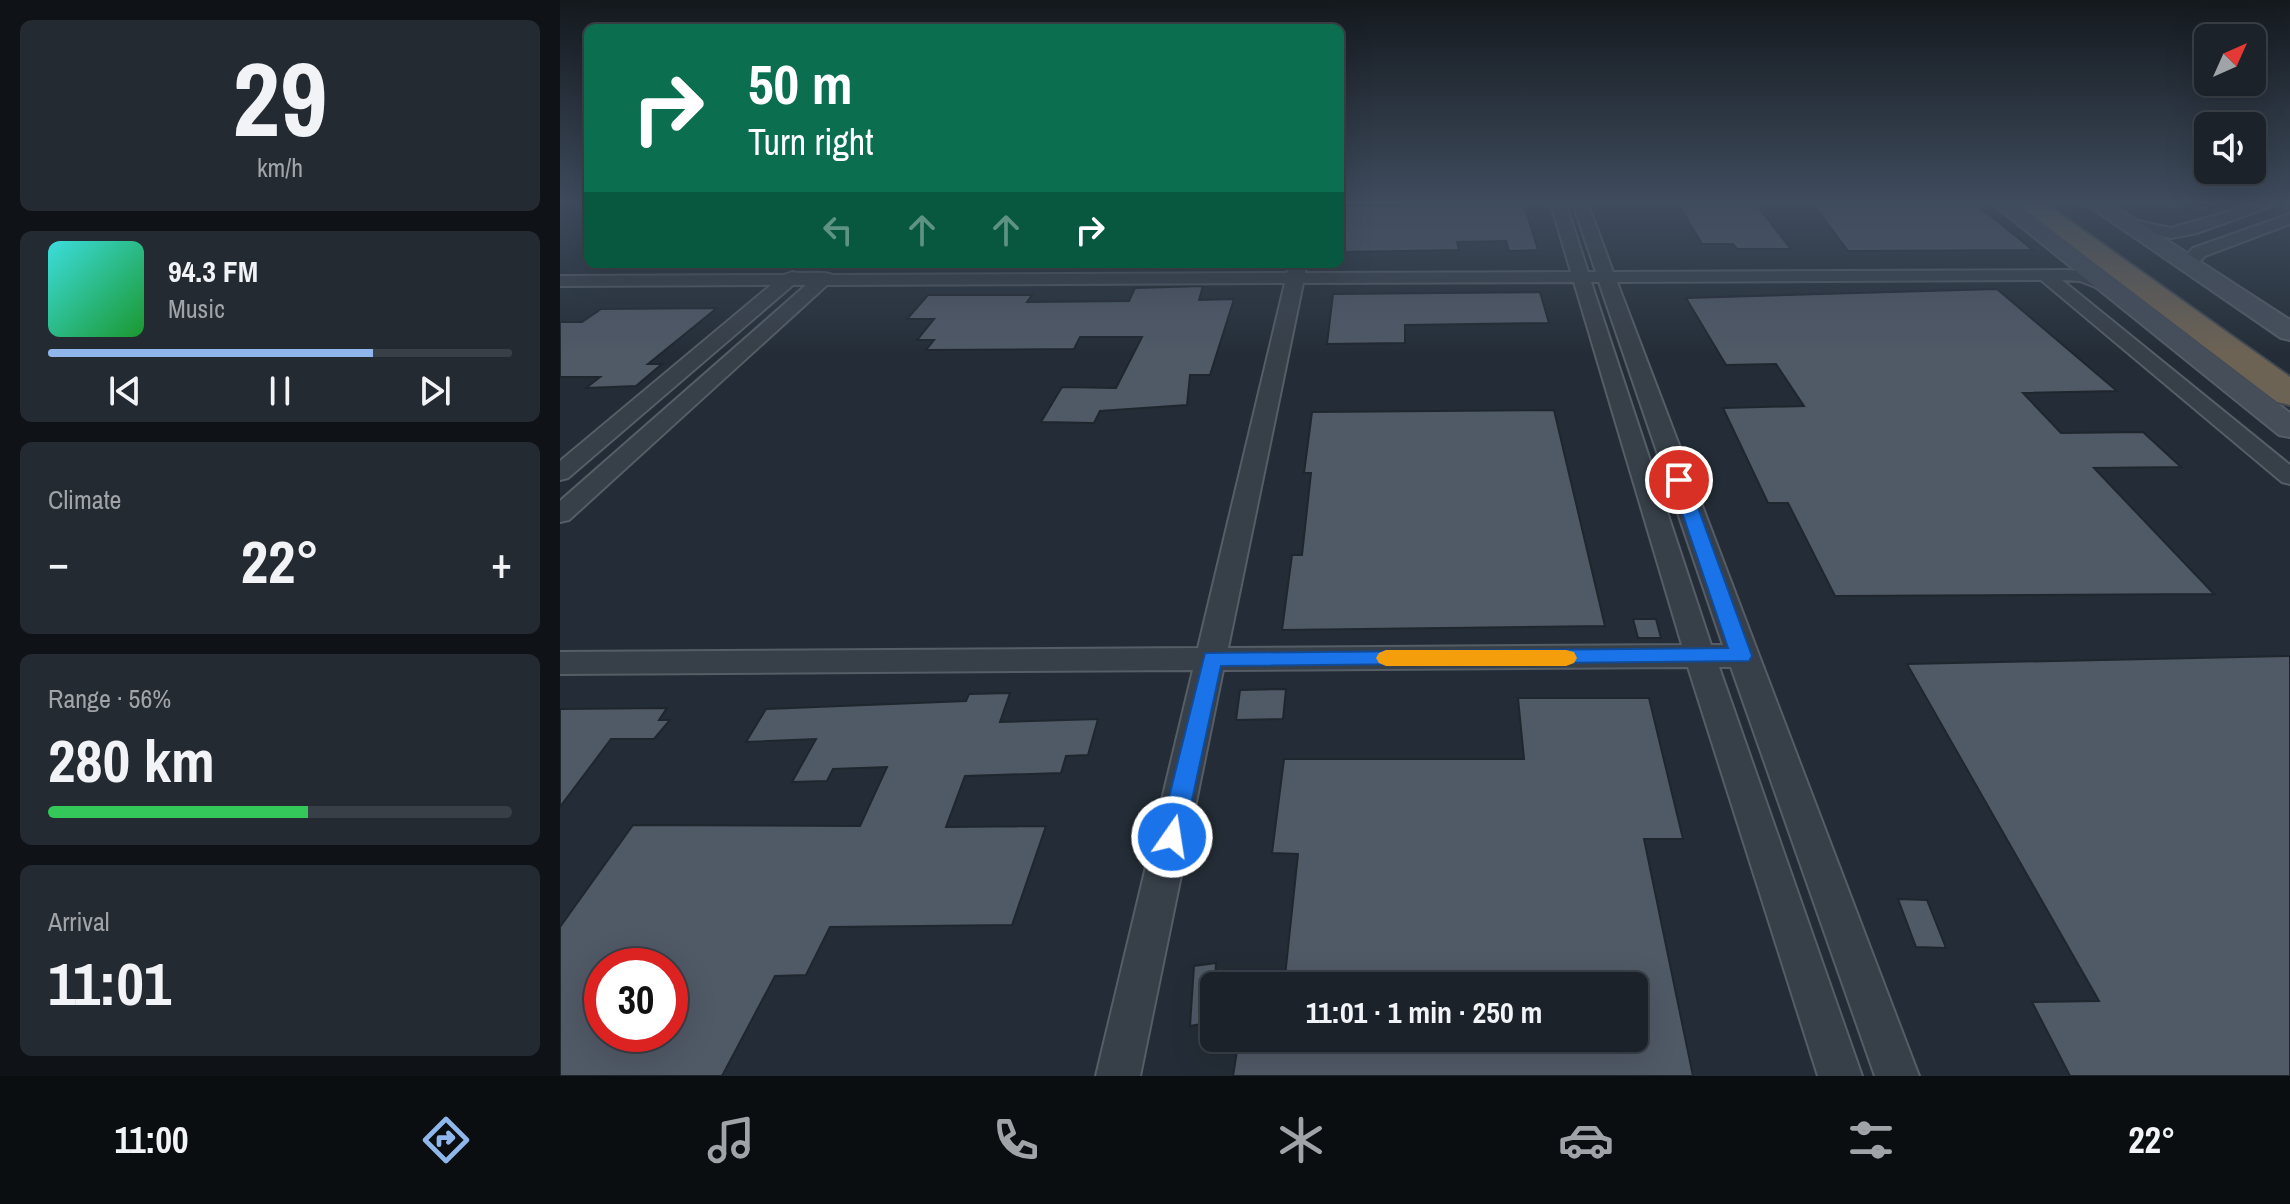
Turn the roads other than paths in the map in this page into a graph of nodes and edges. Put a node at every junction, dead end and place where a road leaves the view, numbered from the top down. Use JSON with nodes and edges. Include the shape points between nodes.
{"nodes":[{"id":1,"x":1583,"y":254,"type":"edge"},
{"id":2,"x":1588,"y":254,"type":"edge"},
{"id":3,"x":2059,"y":254,"type":"edge"},
{"id":4,"x":2067,"y":254,"type":"edge"},
{"id":5,"x":2093,"y":254,"type":"edge"},
{"id":6,"x":2135,"y":254,"type":"edge"},
{"id":7,"x":2172,"y":254,"type":"edge"},
{"id":8,"x":2197,"y":254,"type":"edge"},
{"id":9,"x":1344,"y":262,"type":"edge"},
{"id":10,"x":2187,"y":264,"type":"junction"},
{"id":11,"x":560,"y":268,"type":"edge"},
{"id":12,"x":584,"y":268,"type":"edge"},
{"id":13,"x":802,"y":268,"type":"edge"},
{"id":14,"x":836,"y":268,"type":"edge"},
{"id":15,"x":1590,"y":268,"type":"junction"},
{"id":16,"x":1296,"y":271,"type":"edge"},
{"id":17,"x":2046,"y":276,"type":"junction"},
{"id":18,"x":788,"y":280,"type":"junction"},
{"id":19,"x":560,"y":281,"type":"edge"},
{"id":20,"x":822,"y":281,"type":"junction"},
{"id":21,"x":2108,"y":287,"type":"junction"},
{"id":22,"x":2290,"y":332,"type":"edge"},
{"id":23,"x":2290,"y":363,"type":"edge"},
{"id":24,"x":2290,"y":394,"type":"edge"},
{"id":25,"x":2290,"y":428,"type":"edge"},
{"id":26,"x":560,"y":473,"type":"edge"},
{"id":27,"x":2290,"y":477,"type":"edge"},
{"id":28,"x":560,"y":514,"type":"edge"},
{"id":29,"x":1742,"y":656,"type":"junction"},
{"id":30,"x":1700,"y":657,"type":"junction"},
{"id":31,"x":1212,"y":658,"type":"junction"},
{"id":32,"x":560,"y":663,"type":"edge"},
{"id":33,"x":1118,"y":1076,"type":"edge"},
{"id":34,"x":1840,"y":1076,"type":"edge"},
{"id":35,"x":1897,"y":1076,"type":"edge"}],
"edges":[{"from":1,"to":15,"type":"street"},
{"from":2,"to":15,"type":"street"},
{"from":3,"to":15,"type":"street","via":[[2058,262],[2045,266]]},
{"from":4,"to":21,"type":"main road"},
{"from":5,"to":24,"type":"highway"},
{"from":6,"to":23,"type":"highway"},
{"from":7,"to":10,"type":"main road"},
{"from":8,"to":10,"type":"street"},
{"from":9,"to":15,"type":"street"},
{"from":10,"to":22,"type":"main road"},
{"from":11,"to":12,"type":"street"},
{"from":13,"to":18,"type":"street"},
{"from":14,"to":20,"type":"street"},
{"from":15,"to":16,"type":"street"},
{"from":15,"to":17,"type":"street"},
{"from":15,"to":29,"type":"street"},
{"from":15,"to":30,"type":"street"},
{"from":16,"to":20,"type":"street"},
{"from":16,"to":31,"type":"street"},
{"from":17,"to":21,"type":"street","via":[[2083,276]]},
{"from":17,"to":27,"type":"street"},
{"from":18,"to":19,"type":"street"},
{"from":18,"to":20,"type":"street"},
{"from":18,"to":26,"type":"street"},
{"from":20,"to":28,"type":"street"},
{"from":21,"to":25,"type":"main road"},
{"from":29,"to":30,"type":"street"},
{"from":29,"to":35,"type":"street"},
{"from":30,"to":31,"type":"street"},
{"from":30,"to":34,"type":"street"},
{"from":31,"to":32,"type":"street"},
{"from":31,"to":33,"type":"street"}]}
